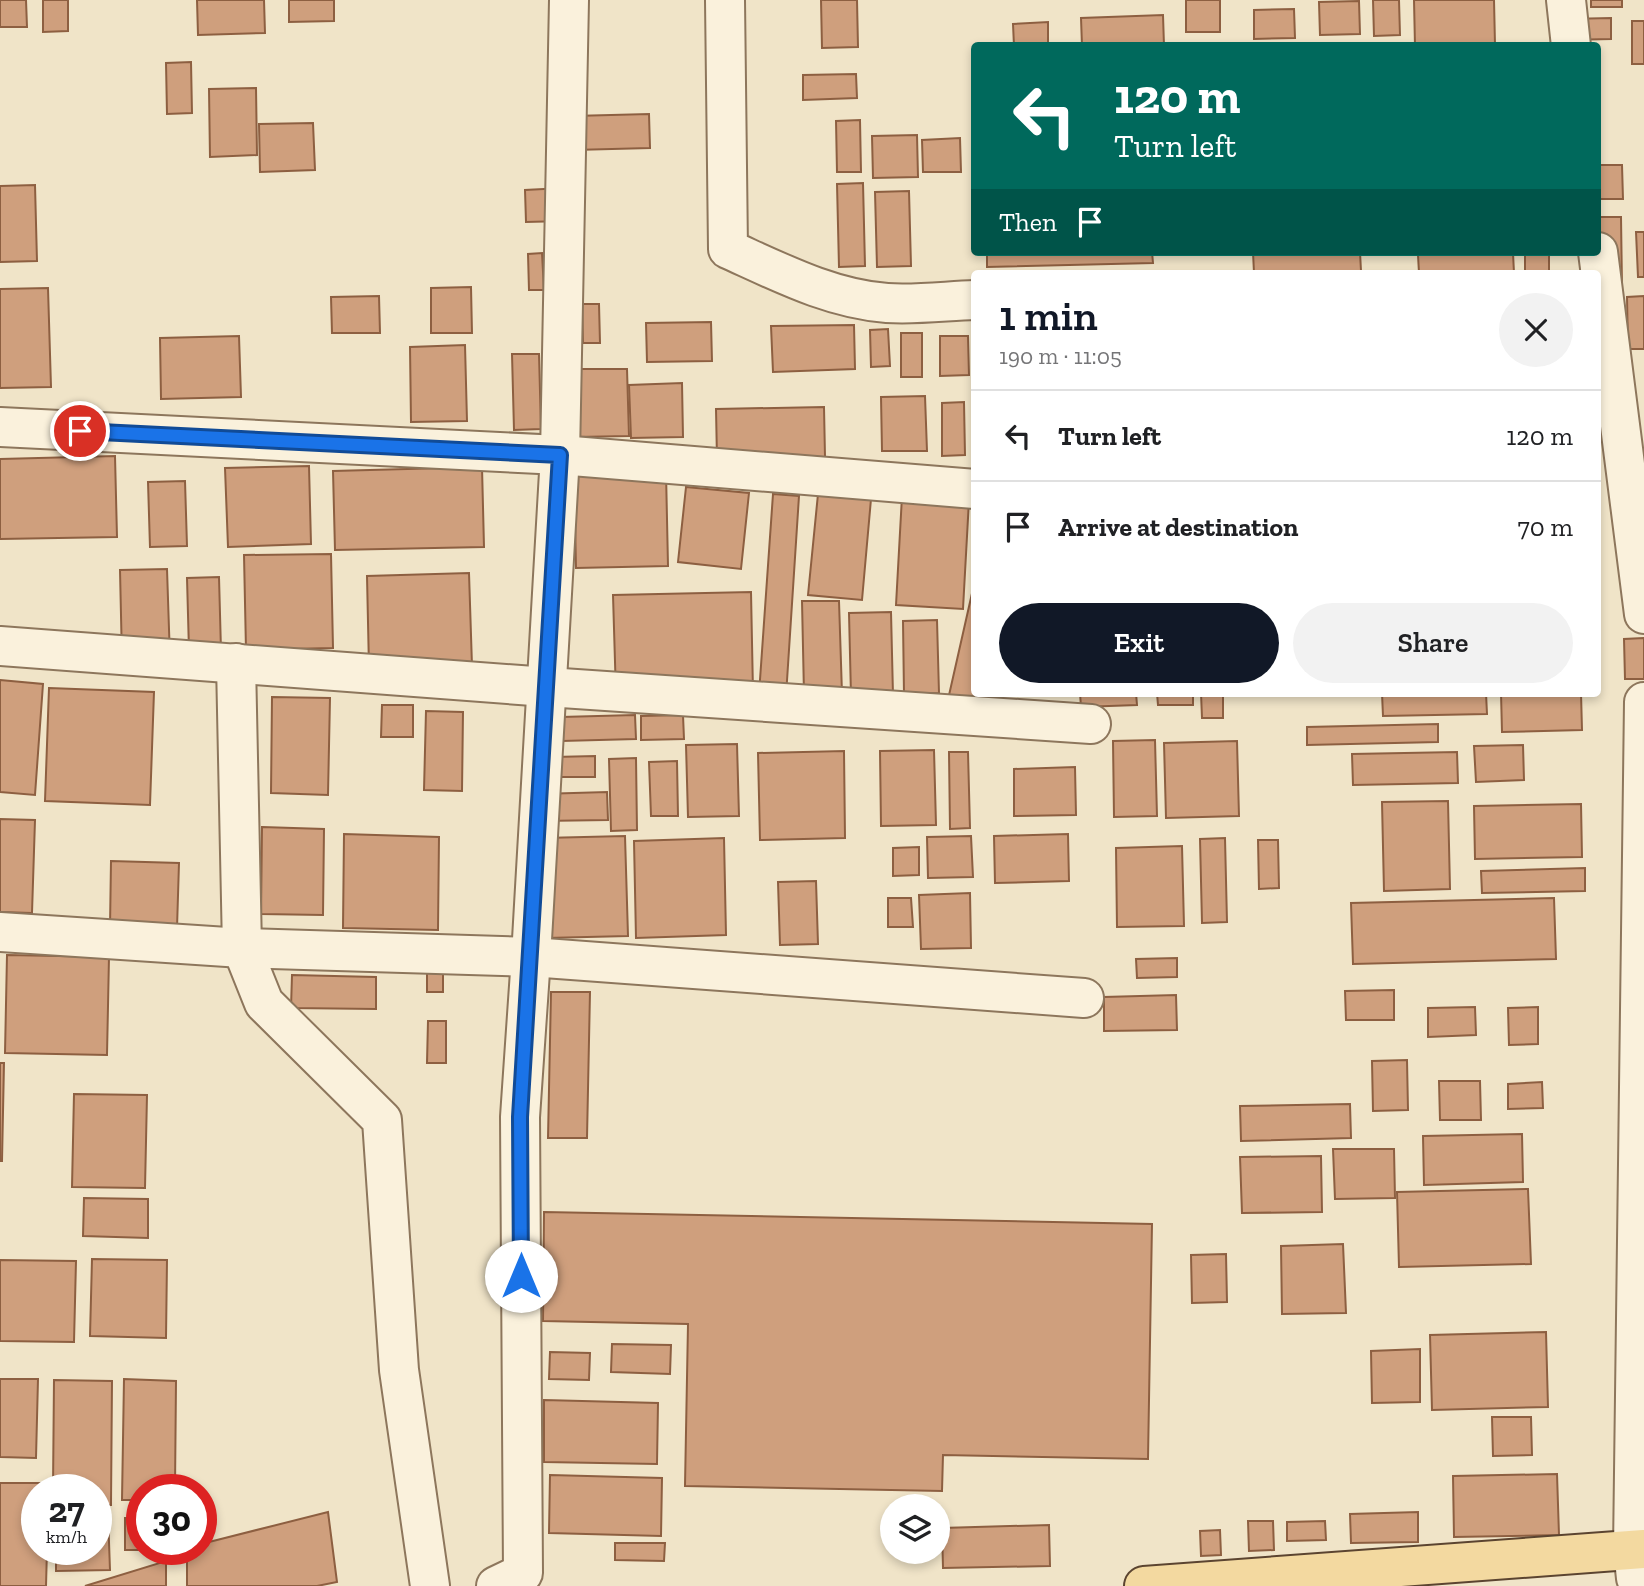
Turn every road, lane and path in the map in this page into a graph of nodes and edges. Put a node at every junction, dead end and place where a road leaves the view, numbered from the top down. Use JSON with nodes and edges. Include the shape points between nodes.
{"nodes":[{"id":1,"x":569,"y":0,"type":"edge"},
{"id":2,"x":724,"y":0,"type":"edge"},
{"id":3,"x":1566,"y":0,"type":"edge"},
{"id":4,"x":1571,"y":42,"type":"edge"},
{"id":5,"x":1601,"y":276,"type":"edge"},
{"id":6,"x":971,"y":300,"type":"edge"},
{"id":7,"x":0,"y":427,"type":"edge"},
{"id":8,"x":560,"y":455,"type":"junction"},
{"id":9,"x":971,"y":489,"type":"edge"},
{"id":10,"x":1644,"y":614,"type":"edge"},
{"id":11,"x":0,"y":646,"type":"edge"},
{"id":12,"x":236,"y":663,"type":"junction"},
{"id":13,"x":547,"y":687,"type":"junction"},
{"id":14,"x":1644,"y":702,"type":"edge"},
{"id":15,"x":1091,"y":724,"type":"dead end"},
{"id":16,"x":0,"y":932,"type":"edge"},
{"id":17,"x":242,"y":948,"type":"junction"},
{"id":18,"x":531,"y":957,"type":"junction"},
{"id":19,"x":1084,"y":998,"type":"dead end"},
{"id":20,"x":1638,"y":1559,"type":"edge"},
{"id":21,"x":430,"y":1586,"type":"edge"},
{"id":22,"x":496,"y":1586,"type":"edge"},
{"id":23,"x":1144,"y":1586,"type":"edge"}],
"edges":[{"from":1,"to":8,"type":"street"},
{"from":2,"to":6,"type":"street","via":[[728,249],[836,294],[887,303]]},
{"from":3,"to":4,"type":"street"},
{"from":5,"to":10,"type":"street"},
{"from":7,"to":8,"type":"street"},
{"from":8,"to":9,"type":"street"},
{"from":8,"to":13,"type":"street"},
{"from":11,"to":12,"type":"street"},
{"from":12,"to":13,"type":"street"},
{"from":12,"to":17,"type":"street"},
{"from":13,"to":15,"type":"street"},
{"from":13,"to":18,"type":"street"},
{"from":14,"to":20,"type":"street"},
{"from":16,"to":17,"type":"street"},
{"from":17,"to":18,"type":"street"},
{"from":17,"to":21,"type":"street","via":[[264,1003],[382,1121],[399,1370]]},
{"from":18,"to":19,"type":"street"},
{"from":18,"to":22,"type":"street","via":[[520,1117],[523,1573]]},
{"from":20,"to":23,"type":"main road"}]}
